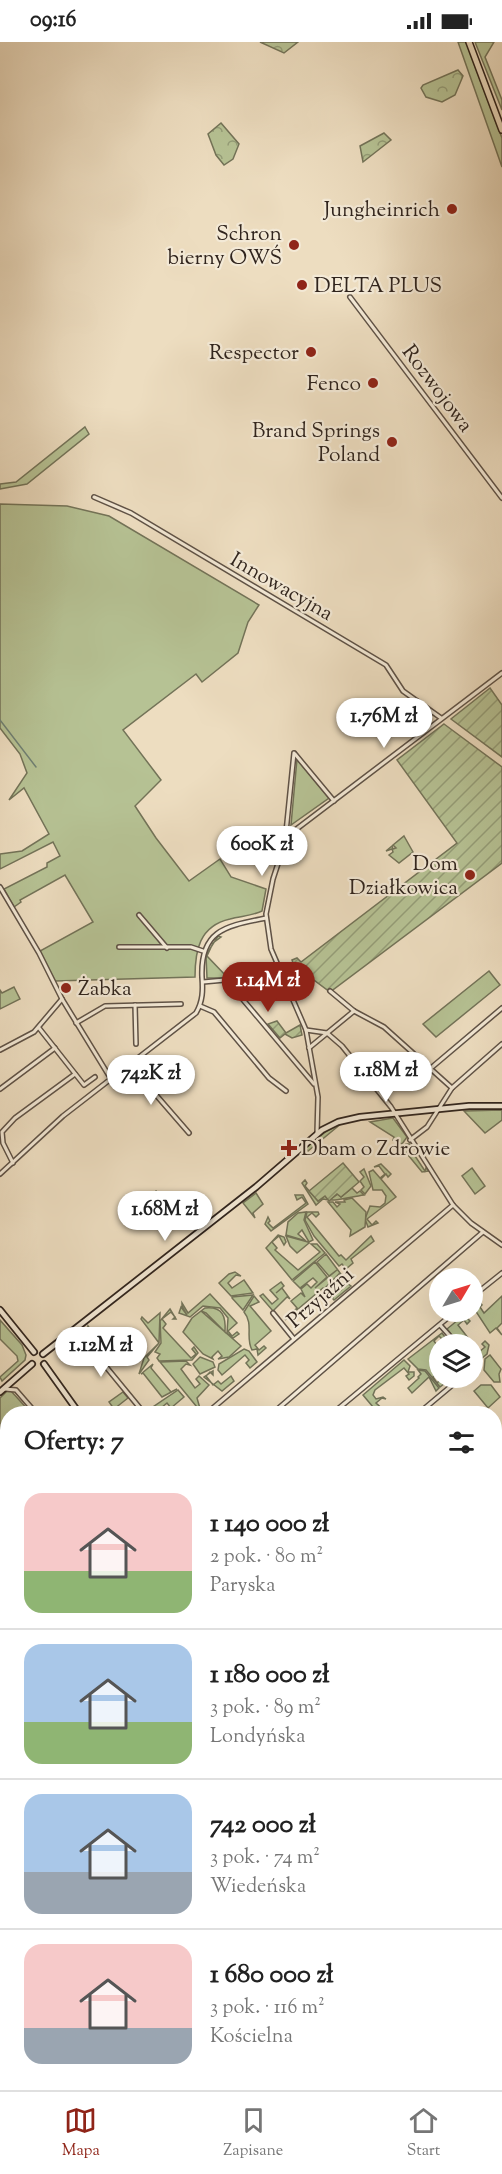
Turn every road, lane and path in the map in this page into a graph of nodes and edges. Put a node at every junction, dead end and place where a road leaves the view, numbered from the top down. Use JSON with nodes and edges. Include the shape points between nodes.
{"nodes":[{"id":1,"x":468,"y":42,"type":"edge"},
{"id":2,"x":502,"y":130,"type":"edge"},
{"id":3,"x":350,"y":297,"type":"dead end"},
{"id":4,"x":94,"y":497,"type":"dead end"},
{"id":5,"x":502,"y":498,"type":"edge"},
{"id":6,"x":502,"y":673,"type":"edge"},
{"id":7,"x":441,"y":718,"type":"junction"},
{"id":8,"x":334,"y":801,"type":"junction"},
{"id":9,"x":285,"y":838,"type":"junction"},
{"id":10,"x":0,"y":888,"type":"edge"},
{"id":11,"x":139,"y":915,"type":"dead end"},
{"id":12,"x":266,"y":918,"type":"junction"},
{"id":13,"x":119,"y":947,"type":"dead end"},
{"id":14,"x":167,"y":948,"type":"junction"},
{"id":15,"x":203,"y":951,"type":"junction"},
{"id":16,"x":203,"y":982,"type":"junction"},
{"id":17,"x":330,"y":991,"type":"dead end"},
{"id":18,"x":62,"y":999,"type":"junction"},
{"id":19,"x":181,"y":1004,"type":"dead end"},
{"id":20,"x":135,"y":1005,"type":"junction"},
{"id":21,"x":200,"y":1006,"type":"junction"},
{"id":22,"x":502,"y":1008,"type":"edge"},
{"id":23,"x":354,"y":1011,"type":"junction"},
{"id":24,"x":76,"y":1023,"type":"junction"},
{"id":25,"x":39,"y":1028,"type":"junction"},
{"id":26,"x":306,"y":1030,"type":"junction"},
{"id":27,"x":327,"y":1033,"type":"junction"},
{"id":28,"x":136,"y":1044,"type":"dead end"},
{"id":29,"x":502,"y":1044,"type":"edge"},
{"id":30,"x":55,"y":1048,"type":"junction"},
{"id":31,"x":309,"y":1048,"type":"junction"},
{"id":32,"x":0,"y":1050,"type":"edge"},
{"id":33,"x":423,"y":1062,"type":"junction"},
{"id":34,"x":130,"y":1065,"type":"junction"},
{"id":35,"x":431,"y":1068,"type":"junction"},
{"id":36,"x":75,"y":1074,"type":"junction"},
{"id":37,"x":94,"y":1077,"type":"dead end"},
{"id":38,"x":111,"y":1079,"type":"junction"},
{"id":39,"x":315,"y":1085,"type":"junction"},
{"id":40,"x":452,"y":1088,"type":"junction"},
{"id":41,"x":0,"y":1089,"type":"edge"},
{"id":42,"x":286,"y":1091,"type":"dead end"},
{"id":43,"x":381,"y":1092,"type":"junction"},
{"id":44,"x":502,"y":1106,"type":"edge"},
{"id":45,"x":438,"y":1109,"type":"junction"},
{"id":46,"x":395,"y":1113,"type":"junction"},
{"id":47,"x":189,"y":1133,"type":"dead end"},
{"id":48,"x":317,"y":1133,"type":"junction"},
{"id":49,"x":410,"y":1140,"type":"junction"},
{"id":50,"x":14,"y":1163,"type":"junction"},
{"id":51,"x":0,"y":1174,"type":"edge"},
{"id":52,"x":453,"y":1205,"type":"junction"},
{"id":53,"x":483,"y":1232,"type":"junction"},
{"id":54,"x":502,"y":1245,"type":"edge"},
{"id":55,"x":502,"y":1273,"type":"edge"},
{"id":56,"x":483,"y":1289,"type":"edge"},
{"id":57,"x":0,"y":1311,"type":"edge"},
{"id":58,"x":273,"y":1313,"type":"dead end"},
{"id":59,"x":443,"y":1322,"type":"edge"},
{"id":60,"x":440,"y":1325,"type":"junction"},
{"id":61,"x":75,"y":1329,"type":"junction"},
{"id":62,"x":448,"y":1334,"type":"edge"},
{"id":63,"x":294,"y":1339,"type":"junction"},
{"id":64,"x":34,"y":1352,"type":"junction"},
{"id":65,"x":44,"y":1354,"type":"junction"},
{"id":66,"x":32,"y":1364,"type":"junction"},
{"id":67,"x":44,"y":1364,"type":"junction"},
{"id":68,"x":449,"y":1388,"type":"edge"},
{"id":69,"x":2,"y":1390,"type":"edge"},
{"id":70,"x":30,"y":1406,"type":"edge"},
{"id":71,"x":74,"y":1406,"type":"edge"},
{"id":72,"x":138,"y":1406,"type":"edge"},
{"id":73,"x":215,"y":1406,"type":"edge"},
{"id":74,"x":281,"y":1406,"type":"edge"},
{"id":75,"x":342,"y":1406,"type":"edge"},
{"id":76,"x":427,"y":1406,"type":"edge"}],
"edges":[{"from":1,"to":2,"type":"main road"},
{"from":3,"to":5,"type":"street","name":"Rozwojowa"},
{"from":4,"to":7,"type":"street","name":"Innowacyjna","via":[[131,513],[386,665],[403,691]]},
{"from":6,"to":7,"type":"street"},
{"from":7,"to":8,"type":"street"},
{"from":8,"to":9,"type":"street"},
{"from":8,"to":9,"type":"street","via":[[294,753]]},
{"from":9,"to":12,"type":"street","via":[[268,896]]},
{"from":10,"to":18,"type":"street"},
{"from":11,"to":14,"type":"street"},
{"from":12,"to":15,"type":"street","via":[[223,928]]},
{"from":12,"to":26,"type":"street","via":[[272,949]]},
{"from":13,"to":14,"type":"street"},
{"from":14,"to":15,"type":"street"},
{"from":15,"to":16,"type":"street"},
{"from":16,"to":21,"type":"street"},
{"from":16,"to":39,"type":"street","via":[[229,983]]},
{"from":17,"to":23,"type":"street"},
{"from":18,"to":24,"type":"street"},
{"from":18,"to":25,"type":"street"},
{"from":19,"to":20,"type":"street"},
{"from":20,"to":24,"type":"street","via":[[105,1005]]},
{"from":20,"to":28,"type":"street"},
{"from":21,"to":34,"type":"street","via":[[194,1016]]},
{"from":21,"to":42,"type":"street","via":[[214,1012],[269,1078]]},
{"from":22,"to":35,"type":"street"},
{"from":23,"to":27,"type":"street"},
{"from":23,"to":33,"type":"street","via":[[384,1027]]},
{"from":24,"to":38,"type":"street"},
{"from":25,"to":30,"type":"street"},
{"from":25,"to":32,"type":"street"},
{"from":26,"to":27,"type":"street"},
{"from":26,"to":31,"type":"street"},
{"from":27,"to":31,"type":"street"},
{"from":27,"to":43,"type":"street"},
{"from":29,"to":40,"type":"street"},
{"from":30,"to":36,"type":"street"},
{"from":30,"to":41,"type":"street"},
{"from":31,"to":39,"type":"street"},
{"from":33,"to":35,"type":"street"},
{"from":33,"to":43,"type":"street"},
{"from":34,"to":38,"type":"street"},
{"from":34,"to":47,"type":"street"},
{"from":35,"to":40,"type":"street"},
{"from":36,"to":37,"type":"street","via":[[84,1085]]},
{"from":36,"to":50,"type":"street","via":[[2,1132],[3,1143]]},
{"from":38,"to":50,"type":"street","via":[[57,1121]]},
{"from":39,"to":48,"type":"street"},
{"from":40,"to":45,"type":"street"},
{"from":43,"to":46,"type":"street"},
{"from":44,"to":45,"type":"street"},
{"from":45,"to":46,"type":"street"},
{"from":45,"to":49,"type":"street","via":[[427,1127]]},
{"from":46,"to":48,"type":"street","via":[[344,1120]]},
{"from":46,"to":49,"type":"street"},
{"from":48,"to":61,"type":"street"},
{"from":49,"to":52,"type":"street"},
{"from":50,"to":51,"type":"street"},
{"from":52,"to":53,"type":"street"},
{"from":52,"to":63,"type":"street","name":"Przyjaźni"},
{"from":53,"to":54,"type":"street"},
{"from":53,"to":74,"type":"street"},
{"from":55,"to":56,"type":"street"},
{"from":57,"to":64,"type":"street"},
{"from":58,"to":63,"type":"street"},
{"from":59,"to":60,"type":"street"},
{"from":60,"to":62,"type":"street"},
{"from":60,"to":75,"type":"street"},
{"from":61,"to":65,"type":"street"},
{"from":61,"to":72,"type":"street"},
{"from":63,"to":73,"type":"street","name":"Przyjaźni"},
{"from":64,"to":65,"type":"street"},
{"from":64,"to":66,"type":"street","via":[[30,1357]]},
{"from":65,"to":67,"type":"street"},
{"from":66,"to":67,"type":"street"},
{"from":66,"to":69,"type":"street"},
{"from":67,"to":71,"type":"street"},
{"from":68,"to":76,"type":"street"},
{"from":69,"to":70,"type":"street","via":[[14,1389]]}]}
